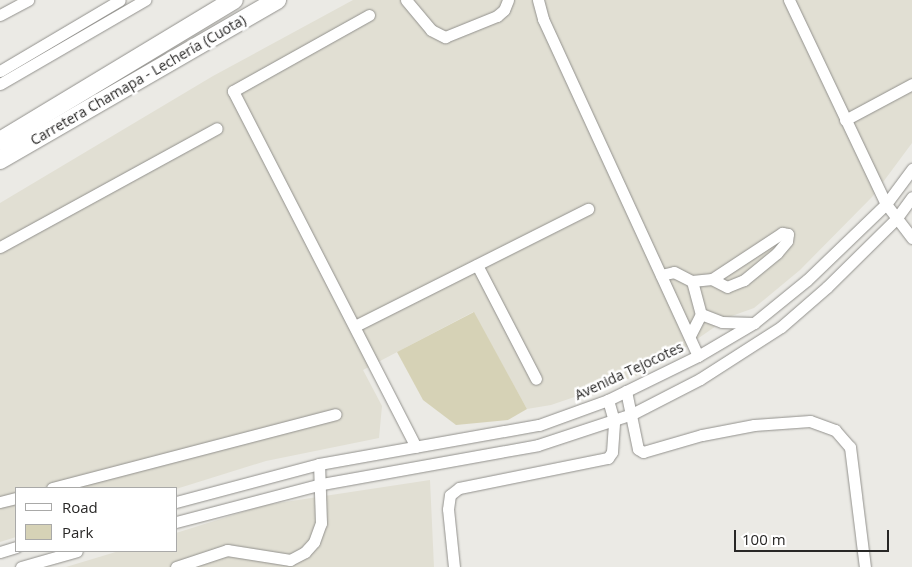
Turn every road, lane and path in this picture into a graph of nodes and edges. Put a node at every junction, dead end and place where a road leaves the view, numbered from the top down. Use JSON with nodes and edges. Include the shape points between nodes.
{"nodes":[{"id":1,"x":28,"y":0,"type":"edge"},
{"id":2,"x":120,"y":0,"type":"edge"},
{"id":3,"x":144,"y":0,"type":"edge"},
{"id":4,"x":234,"y":0,"type":"edge"},
{"id":5,"x":276,"y":0,"type":"edge"},
{"id":6,"x":289,"y":0,"type":"edge"},
{"id":7,"x":406,"y":0,"type":"edge"},
{"id":8,"x":508,"y":0,"type":"edge"},
{"id":9,"x":538,"y":0,"type":"edge"},
{"id":10,"x":789,"y":0,"type":"edge"},
{"id":11,"x":0,"y":15,"type":"edge"},
{"id":12,"x":369,"y":15,"type":"dead end"},
{"id":13,"x":237,"y":21,"type":"junction"},
{"id":14,"x":0,"y":70,"type":"edge"},
{"id":15,"x":0,"y":84,"type":"edge"},
{"id":16,"x":912,"y":84,"type":"edge"},
{"id":17,"x":846,"y":120,"type":"junction"},
{"id":18,"x":217,"y":128,"type":"dead end"},
{"id":19,"x":0,"y":141,"type":"edge"},
{"id":20,"x":0,"y":160,"type":"edge"},
{"id":21,"x":912,"y":170,"type":"edge"},
{"id":22,"x":912,"y":196,"type":"edge"},
{"id":23,"x":886,"y":204,"type":"junction"},
{"id":24,"x":588,"y":209,"type":"dead end"},
{"id":25,"x":896,"y":219,"type":"junction"},
{"id":26,"x":912,"y":238,"type":"edge"},
{"id":27,"x":0,"y":247,"type":"edge"},
{"id":28,"x":477,"y":265,"type":"junction"},
{"id":29,"x":661,"y":275,"type":"junction"},
{"id":30,"x":712,"y":279,"type":"junction"},
{"id":31,"x":692,"y":281,"type":"junction"},
{"id":32,"x":701,"y":314,"type":"junction"},
{"id":33,"x":754,"y":323,"type":"junction"},
{"id":34,"x":355,"y":326,"type":"junction"},
{"id":35,"x":690,"y":336,"type":"junction"},
{"id":36,"x":698,"y":356,"type":"junction"},
{"id":37,"x":536,"y":379,"type":"dead end"},
{"id":38,"x":626,"y":391,"type":"junction"},
{"id":39,"x":608,"y":400,"type":"junction"},
{"id":40,"x":336,"y":414,"type":"dead end"},
{"id":41,"x":632,"y":414,"type":"junction"},
{"id":42,"x":614,"y":421,"type":"junction"},
{"id":43,"x":416,"y":447,"type":"junction"},
{"id":44,"x":319,"y":464,"type":"junction"},
{"id":45,"x":322,"y":484,"type":"junction"},
{"id":46,"x":56,"y":487,"type":"edge"},
{"id":47,"x":15,"y":498,"type":"edge"},
{"id":48,"x":178,"y":501,"type":"edge"},
{"id":49,"x":0,"y":502,"type":"edge"},
{"id":50,"x":178,"y":521,"type":"edge"},
{"id":51,"x":15,"y":547,"type":"edge"},
{"id":52,"x":0,"y":552,"type":"edge"},
{"id":53,"x":74,"y":552,"type":"edge"},
{"id":54,"x":21,"y":567,"type":"edge"},
{"id":55,"x":176,"y":567,"type":"edge"},
{"id":56,"x":454,"y":567,"type":"edge"},
{"id":57,"x":865,"y":567,"type":"edge"}],
"edges":[{"from":1,"to":11,"type":"street"},
{"from":2,"to":14,"type":"street"},
{"from":3,"to":15,"type":"street"},
{"from":4,"to":19,"type":"highway","name":"Carretera Chamapa - Lechería (Cuota)"},
{"from":5,"to":13,"type":"highway","name":"Carretera Chamapa - Lechería (Cuota)"},
{"from":6,"to":13,"type":"highway"},
{"from":7,"to":8,"type":"street","via":[[431,30],[445,37],[497,16]]},
{"from":9,"to":29,"type":"street","via":[[543,19]]},
{"from":10,"to":17,"type":"street"},
{"from":12,"to":34,"type":"street","via":[[233,91]]},
{"from":13,"to":20,"type":"highway","name":"Carretera Chamapa - Lechería (Cuota)"},
{"from":16,"to":17,"type":"street"},
{"from":17,"to":23,"type":"street"},
{"from":18,"to":27,"type":"street"},
{"from":21,"to":23,"type":"street","name":"Avenida Tejocotes"},
{"from":22,"to":25,"type":"street"},
{"from":23,"to":25,"type":"street"},
{"from":23,"to":33,"type":"street","name":"Avenida Tejocotes","via":[[807,280]]},
{"from":24,"to":28,"type":"street"},
{"from":25,"to":26,"type":"street"},
{"from":25,"to":41,"type":"street","via":[[827,287],[780,327],[700,379]]},
{"from":28,"to":34,"type":"street"},
{"from":28,"to":37,"type":"street"},
{"from":29,"to":31,"type":"street","via":[[674,272]]},
{"from":29,"to":35,"type":"street"},
{"from":30,"to":30,"type":"street","via":[[782,233],[788,234],[777,253],[744,280],[727,286]]},
{"from":30,"to":31,"type":"street"},
{"from":31,"to":32,"type":"street"},
{"from":32,"to":33,"type":"street","via":[[722,322]]},
{"from":32,"to":35,"type":"street"},
{"from":33,"to":36,"type":"street","name":"Avenida Tejocotes"},
{"from":34,"to":43,"type":"street"},
{"from":35,"to":36,"type":"street"},
{"from":36,"to":38,"type":"street","name":"Avenida Tejocotes"},
{"from":38,"to":39,"type":"street","name":"Avenida Tejocotes"},
{"from":38,"to":41,"type":"street"},
{"from":39,"to":42,"type":"street"},
{"from":39,"to":43,"type":"street","name":"Avenida Tejocotes","via":[[539,425]]},
{"from":40,"to":46,"type":"street"},
{"from":41,"to":42,"type":"street"},
{"from":41,"to":57,"type":"street","via":[[638,449],[643,452],[702,435],[754,425],[810,421],[835,430],[850,447]]},
{"from":42,"to":45,"type":"street","via":[[538,445]]},
{"from":42,"to":56,"type":"street","via":[[612,452],[600,462],[459,488],[450,495],[448,509]]},
{"from":43,"to":44,"type":"street","name":"Avenida Tejocotes"},
{"from":44,"to":45,"type":"street"},
{"from":44,"to":48,"type":"street","name":"Avenida Tejocotes"},
{"from":45,"to":50,"type":"street"},
{"from":45,"to":55,"type":"street","via":[[321,523],[314,542],[305,552],[290,560],[227,550]]},
{"from":47,"to":49,"type":"street"},
{"from":51,"to":52,"type":"street"},
{"from":53,"to":54,"type":"street"}]}
